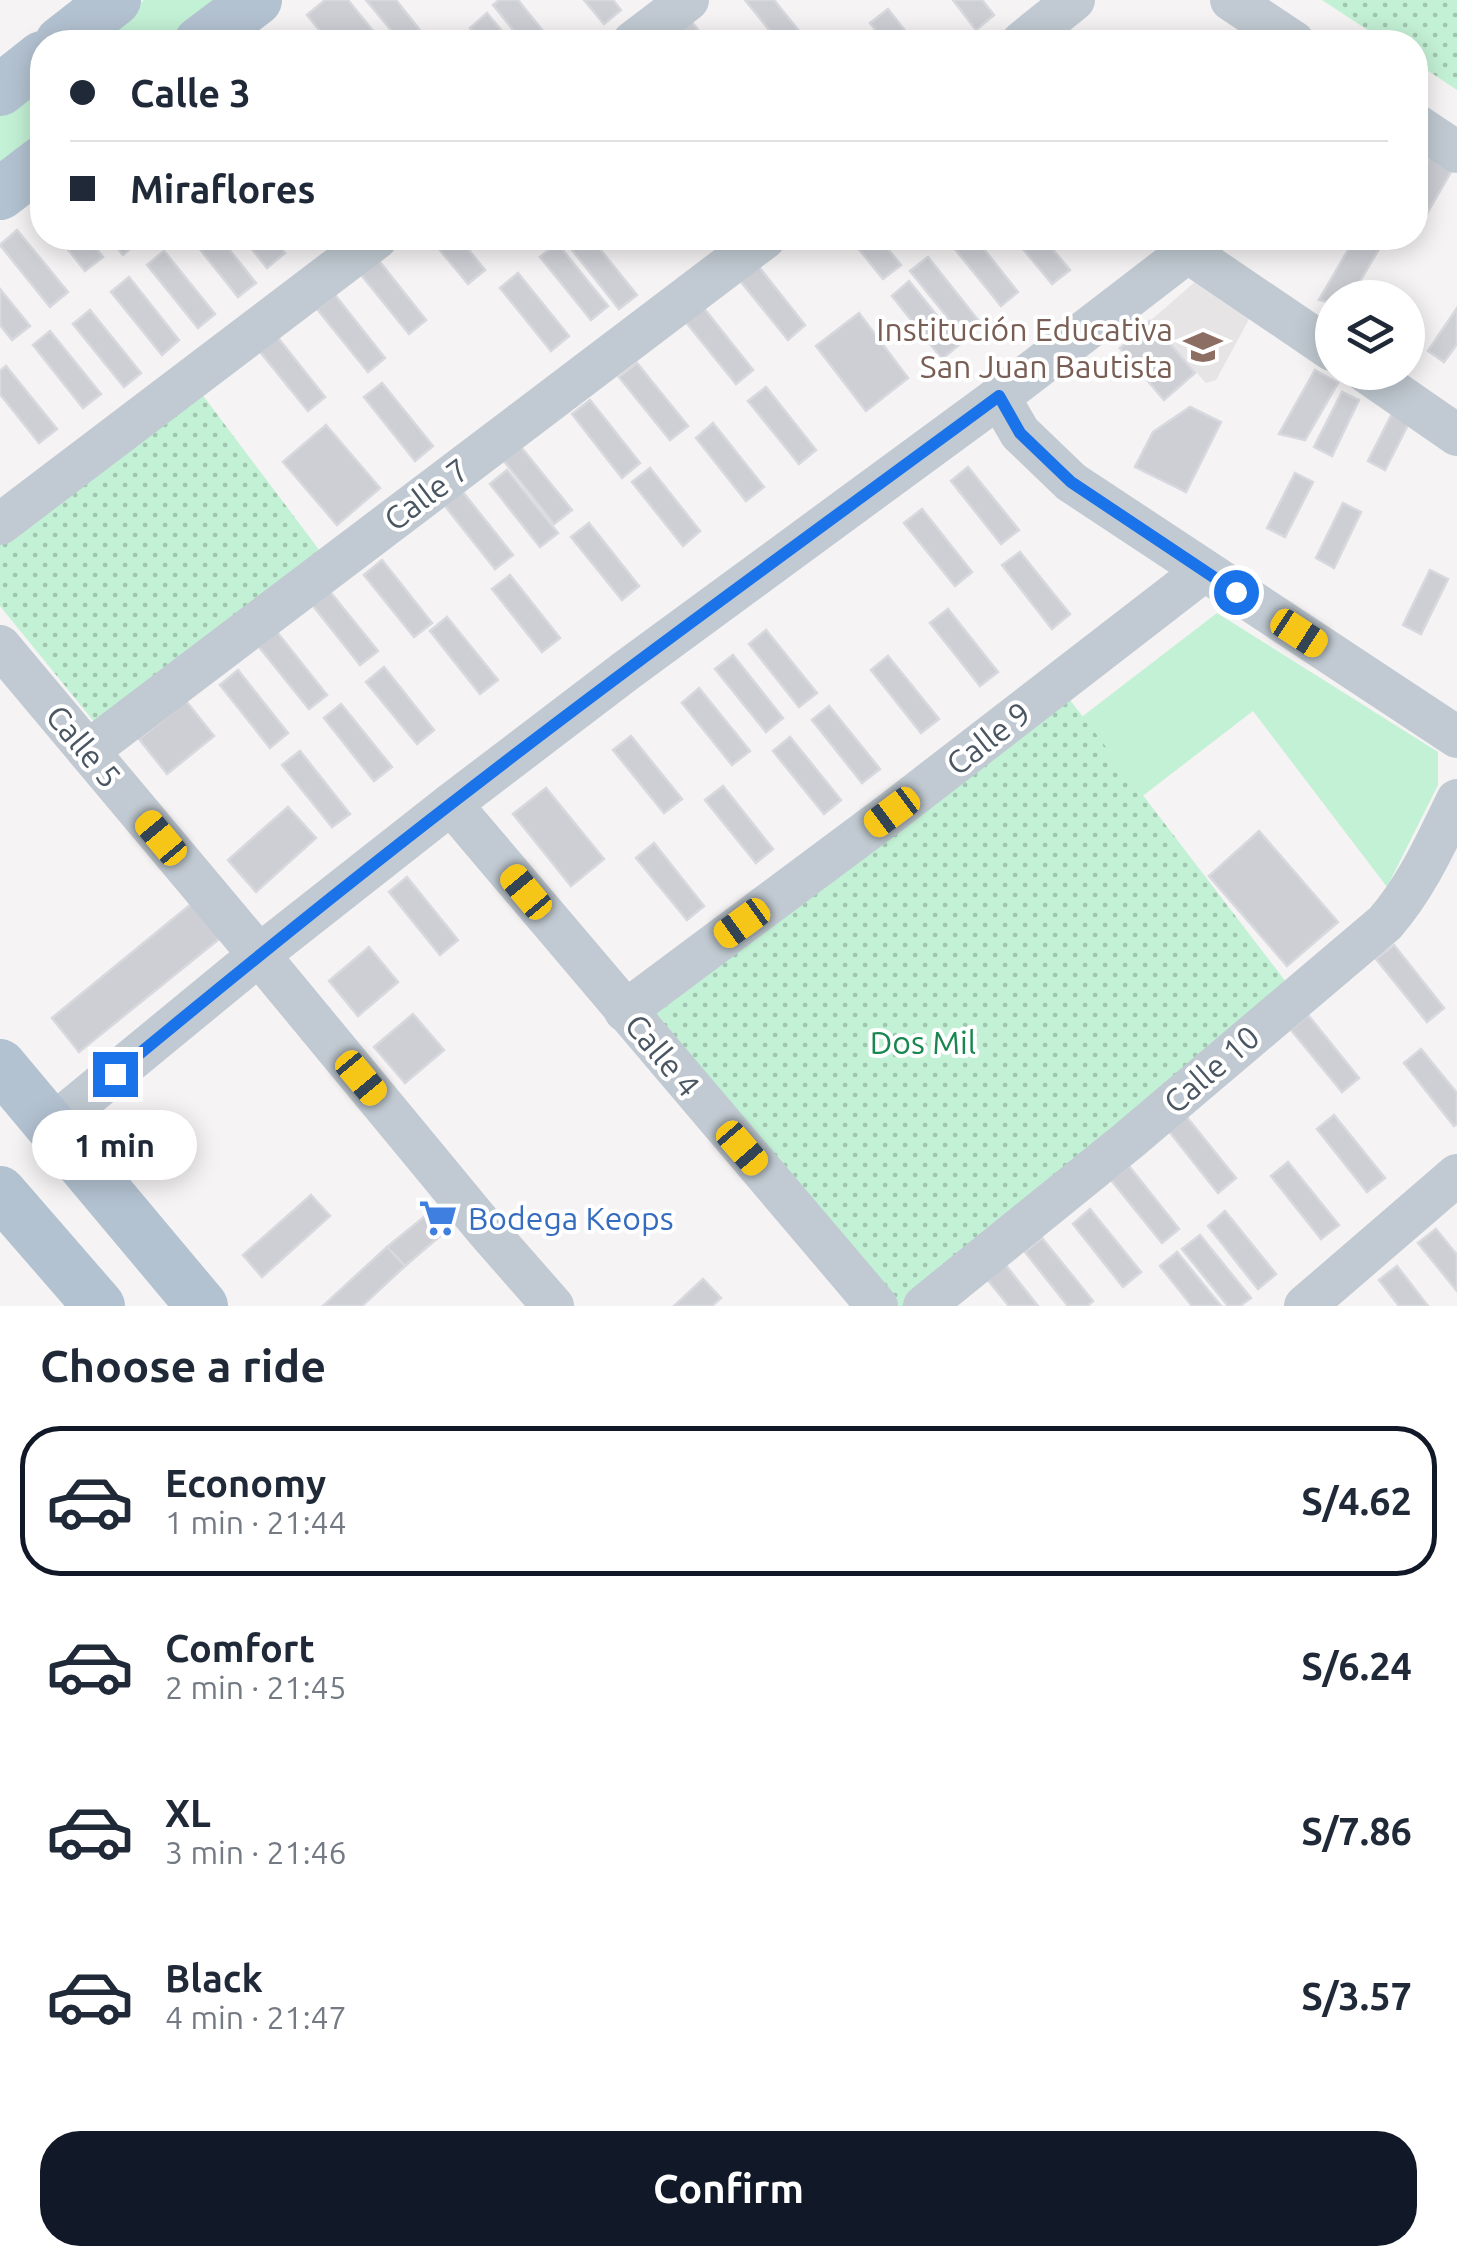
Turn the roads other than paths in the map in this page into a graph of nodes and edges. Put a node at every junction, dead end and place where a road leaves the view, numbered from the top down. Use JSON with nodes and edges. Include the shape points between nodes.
{"nodes":[{"id":1,"x":115,"y":0,"type":"edge"},
{"id":2,"x":256,"y":0,"type":"edge"},
{"id":3,"x":688,"y":0,"type":"edge"},
{"id":4,"x":1074,"y":0,"type":"edge"},
{"id":5,"x":1231,"y":0,"type":"edge"},
{"id":6,"x":76,"y":30,"type":"edge"},
{"id":7,"x":216,"y":30,"type":"edge"},
{"id":8,"x":649,"y":30,"type":"edge"},
{"id":9,"x":1037,"y":30,"type":"edge"},
{"id":10,"x":1276,"y":30,"type":"edge"},
{"id":11,"x":30,"y":66,"type":"edge"},
{"id":12,"x":0,"y":90,"type":"edge"},
{"id":13,"x":1428,"y":133,"type":"edge"},
{"id":14,"x":1457,"y":152,"type":"edge"},
{"id":15,"x":30,"y":171,"type":"edge"},
{"id":16,"x":0,"y":194,"type":"edge"},
{"id":17,"x":361,"y":250,"type":"edge"},
{"id":18,"x":749,"y":250,"type":"edge"},
{"id":19,"x":1191,"y":250,"type":"edge"},
{"id":20,"x":1204,"y":250,"type":"edge"},
{"id":21,"x":1315,"y":337,"type":"edge"},
{"id":22,"x":1392,"y":390,"type":"edge"},
{"id":23,"x":999,"y":396,"type":"junction"},
{"id":24,"x":1457,"y":435,"type":"edge"},
{"id":25,"x":0,"y":524,"type":"edge"},
{"id":26,"x":1204,"y":571,"type":"junction"},
{"id":27,"x":0,"y":646,"type":"edge"},
{"id":28,"x":1457,"y":737,"type":"edge"},
{"id":29,"x":88,"y":751,"type":"junction"},
{"id":30,"x":1457,"y":800,"type":"edge"},
{"id":31,"x":451,"y":804,"type":"junction"},
{"id":32,"x":260,"y":955,"type":"junction"},
{"id":33,"x":625,"y":1010,"type":"junction"},
{"id":34,"x":0,"y":1065,"type":"edge"},
{"id":35,"x":51,"y":1126,"type":"junction"},
{"id":36,"x":1457,"y":1175,"type":"edge"},
{"id":37,"x":0,"y":1192,"type":"edge"},
{"id":38,"x":99,"y":1306,"type":"edge"},
{"id":39,"x":202,"y":1306,"type":"edge"},
{"id":40,"x":552,"y":1306,"type":"edge"},
{"id":41,"x":877,"y":1306,"type":"edge"},
{"id":42,"x":924,"y":1306,"type":"edge"},
{"id":43,"x":1304,"y":1306,"type":"edge"}],
"edges":[{"from":1,"to":6,"type":"main road"},
{"from":2,"to":7,"type":"main road"},
{"from":3,"to":8,"type":"street"},
{"from":4,"to":9,"type":"street"},
{"from":5,"to":10,"type":"street"},
{"from":11,"to":12,"type":"main road"},
{"from":13,"to":14,"type":"street"},
{"from":15,"to":16,"type":"main road"},
{"from":17,"to":25,"type":"street"},
{"from":18,"to":29,"type":"street","name":"Calle 7"},
{"from":19,"to":23,"type":"street"},
{"from":20,"to":21,"type":"street"},
{"from":22,"to":24,"type":"street"},
{"from":23,"to":26,"type":"street","via":[[1020,433],[1071,482]]},
{"from":23,"to":31,"type":"street"},
{"from":26,"to":28,"type":"street"},
{"from":26,"to":33,"type":"street","name":"Calle 9"},
{"from":27,"to":29,"type":"street","name":"Calle 5"},
{"from":29,"to":32,"type":"street","name":"Calle 5"},
{"from":30,"to":42,"type":"street","name":"Calle 10","via":[[1422,871],[1385,923]]},
{"from":31,"to":32,"type":"street"},
{"from":31,"to":33,"type":"street","name":"Calle 4"},
{"from":32,"to":35,"type":"street"},
{"from":32,"to":40,"type":"street","name":"Calle 5"},
{"from":33,"to":41,"type":"street","name":"Calle 4"},
{"from":34,"to":35,"type":"main road"},
{"from":35,"to":39,"type":"main road"},
{"from":36,"to":43,"type":"street"},
{"from":37,"to":38,"type":"main road"}]}
